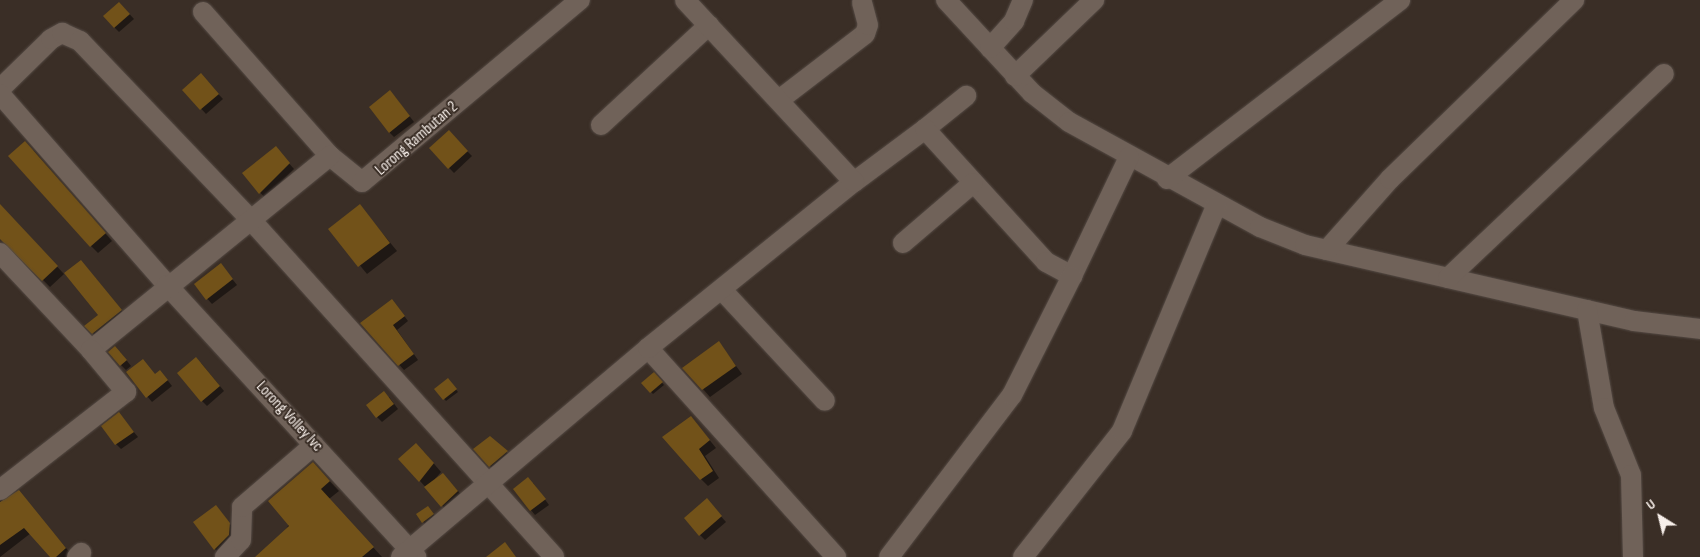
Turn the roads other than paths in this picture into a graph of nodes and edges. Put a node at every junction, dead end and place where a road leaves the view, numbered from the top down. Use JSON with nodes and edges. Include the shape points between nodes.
{"nodes":[{"id":1,"x":580,"y":0,"type":"edge"},
{"id":2,"x":685,"y":0,"type":"edge"},
{"id":3,"x":946,"y":0,"type":"edge"},
{"id":4,"x":1023,"y":0,"type":"edge"},
{"id":5,"x":1094,"y":0,"type":"edge"},
{"id":6,"x":1400,"y":0,"type":"edge"},
{"id":7,"x":1574,"y":0,"type":"edge"},
{"id":8,"x":862,"y":3,"type":"dead end"},
{"id":9,"x":203,"y":12,"type":"dead end"},
{"id":10,"x":709,"y":25,"type":"junction"},
{"id":11,"x":990,"y":48,"type":"junction"},
{"id":12,"x":1664,"y":74,"type":"dead end"},
{"id":13,"x":1015,"y":76,"type":"junction"},
{"id":14,"x":0,"y":89,"type":"edge"},
{"id":15,"x":0,"y":94,"type":"edge"},
{"id":16,"x":966,"y":96,"type":"dead end"},
{"id":17,"x":779,"y":100,"type":"junction"},
{"id":18,"x":600,"y":125,"type":"dead end"},
{"id":19,"x":925,"y":129,"type":"junction"},
{"id":20,"x":330,"y":156,"type":"junction"},
{"id":21,"x":1129,"y":157,"type":"junction"},
{"id":22,"x":1167,"y":179,"type":"junction"},
{"id":23,"x":854,"y":182,"type":"junction"},
{"id":24,"x":974,"y":183,"type":"junction"},
{"id":25,"x":1216,"y":206,"type":"junction"},
{"id":26,"x":251,"y":220,"type":"junction"},
{"id":27,"x":903,"y":243,"type":"dead end"},
{"id":28,"x":1327,"y":250,"type":"junction"},
{"id":29,"x":0,"y":253,"type":"edge"},
{"id":30,"x":1072,"y":276,"type":"junction"},
{"id":31,"x":1448,"y":278,"type":"junction"},
{"id":32,"x":167,"y":285,"type":"junction"},
{"id":33,"x":722,"y":290,"type":"junction"},
{"id":34,"x":1587,"y":310,"type":"junction"},
{"id":35,"x":1700,"y":329,"type":"edge"},
{"id":36,"x":648,"y":348,"type":"junction"},
{"id":37,"x":92,"y":350,"type":"junction"},
{"id":38,"x":825,"y":401,"type":"dead end"},
{"id":39,"x":314,"y":445,"type":"junction"},
{"id":40,"x":489,"y":483,"type":"junction"},
{"id":41,"x":0,"y":490,"type":"edge"},
{"id":42,"x":409,"y":555,"type":"edge"},
{"id":43,"x":225,"y":557,"type":"edge"},
{"id":44,"x":554,"y":557,"type":"edge"},
{"id":45,"x":836,"y":557,"type":"edge"},
{"id":46,"x":889,"y":557,"type":"edge"},
{"id":47,"x":1023,"y":557,"type":"edge"},
{"id":48,"x":1633,"y":557,"type":"edge"}],
"edges":[{"from":1,"to":20,"type":"street","name":"Lorong Rambutan 2","via":[[368,181],[357,181]]},
{"from":2,"to":10,"type":"street"},
{"from":3,"to":11,"type":"street"},
{"from":4,"to":11,"type":"street","via":[[1014,21]]},
{"from":5,"to":13,"type":"street"},
{"from":6,"to":22,"type":"street"},
{"from":7,"to":28,"type":"street","via":[[1404,165]]},
{"from":8,"to":17,"type":"street","via":[[868,25],[865,34]]},
{"from":9,"to":20,"type":"street","name":"Lorong Rambutan 2"},
{"from":10,"to":17,"type":"street"},
{"from":10,"to":18,"type":"street"},
{"from":11,"to":13,"type":"street"},
{"from":12,"to":31,"type":"street"},
{"from":13,"to":21,"type":"street","via":[[1069,122]]},
{"from":14,"to":26,"type":"street","via":[[51,39],[62,33],[72,36]]},
{"from":15,"to":32,"type":"street","name":"Lorong Volley Ivc"},
{"from":16,"to":19,"type":"street"},
{"from":17,"to":23,"type":"street"},
{"from":19,"to":23,"type":"street"},
{"from":19,"to":24,"type":"street"},
{"from":20,"to":26,"type":"street"},
{"from":21,"to":22,"type":"street"},
{"from":21,"to":30,"type":"street"},
{"from":22,"to":25,"type":"street"},
{"from":23,"to":33,"type":"street"},
{"from":24,"to":27,"type":"street"},
{"from":24,"to":30,"type":"street","via":[[1051,267]]},
{"from":25,"to":28,"type":"street"},
{"from":25,"to":47,"type":"street","via":[[1122,431]]},
{"from":26,"to":32,"type":"street"},
{"from":26,"to":40,"type":"street"},
{"from":28,"to":31,"type":"street"},
{"from":29,"to":37,"type":"street"},
{"from":30,"to":46,"type":"street","via":[[1012,395]]},
{"from":31,"to":34,"type":"street"},
{"from":32,"to":37,"type":"street"},
{"from":32,"to":39,"type":"street","name":"Lorong Volley Ivc"},
{"from":33,"to":36,"type":"street"},
{"from":33,"to":38,"type":"street"},
{"from":34,"to":35,"type":"street"},
{"from":34,"to":48,"type":"street","via":[[1604,408],[1631,475]]},
{"from":36,"to":40,"type":"street"},
{"from":36,"to":45,"type":"street"},
{"from":37,"to":41,"type":"street","via":[[126,392]]},
{"from":39,"to":42,"type":"street","name":"Lorong Volley Ivc"},
{"from":39,"to":43,"type":"street","via":[[238,512],[241,540]]},
{"from":40,"to":42,"type":"street"},
{"from":40,"to":44,"type":"street"}]}
